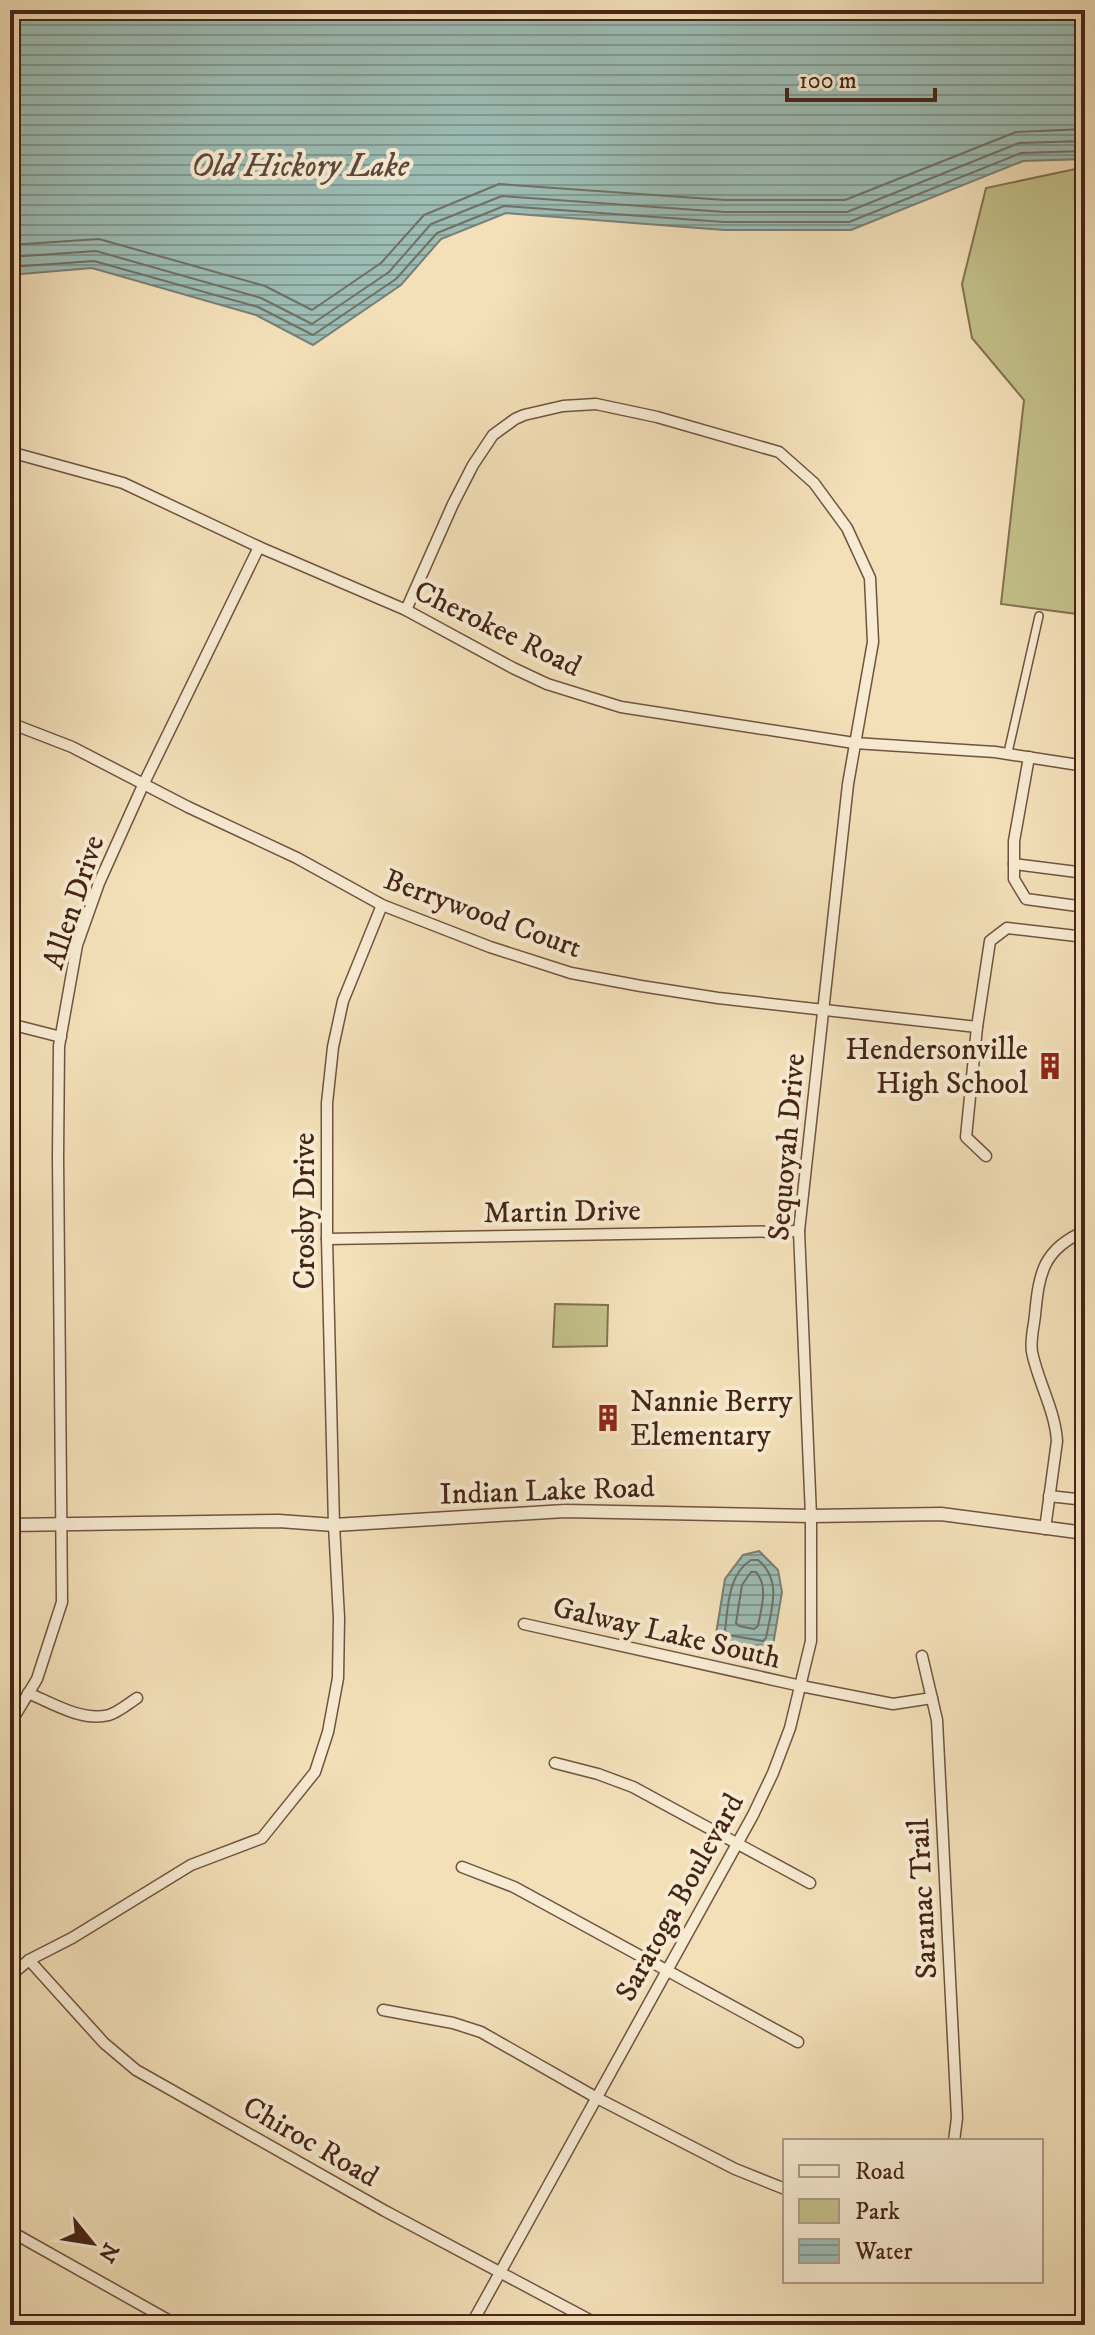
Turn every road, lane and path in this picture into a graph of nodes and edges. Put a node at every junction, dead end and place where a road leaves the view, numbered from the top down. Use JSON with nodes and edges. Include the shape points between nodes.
{"nodes":[{"id":1,"x":10,"y":452,"type":"edge"},
{"id":2,"x":259,"y":547,"type":"junction"},
{"id":3,"x":406,"y":610,"type":"junction"},
{"id":4,"x":1039,"y":616,"type":"dead end"},
{"id":5,"x":10,"y":723,"type":"edge"},
{"id":6,"x":854,"y":743,"type":"junction"},
{"id":7,"x":1009,"y":748,"type":"dead end"},
{"id":8,"x":1029,"y":757,"type":"junction"},
{"id":9,"x":1085,"y":766,"type":"edge"},
{"id":10,"x":144,"y":783,"type":"junction"},
{"id":11,"x":1014,"y":864,"type":"junction"},
{"id":12,"x":1085,"y":873,"type":"edge"},
{"id":13,"x":382,"y":905,"type":"junction"},
{"id":14,"x":1085,"y":907,"type":"edge"},
{"id":15,"x":1085,"y":937,"type":"edge"},
{"id":16,"x":824,"y":1010,"type":"junction"},
{"id":17,"x":10,"y":1024,"type":"edge"},
{"id":18,"x":977,"y":1027,"type":"junction"},
{"id":19,"x":61,"y":1037,"type":"junction"},
{"id":20,"x":986,"y":1156,"type":"dead end"},
{"id":21,"x":799,"y":1231,"type":"junction"},
{"id":22,"x":1085,"y":1231,"type":"edge"},
{"id":23,"x":327,"y":1239,"type":"junction"},
{"id":24,"x":1049,"y":1496,"type":"junction"},
{"id":25,"x":1085,"y":1500,"type":"edge"},
{"id":26,"x":811,"y":1516,"type":"junction"},
{"id":27,"x":62,"y":1523,"type":"junction"},
{"id":28,"x":10,"y":1525,"type":"edge"},
{"id":29,"x":334,"y":1525,"type":"junction"},
{"id":30,"x":1045,"y":1529,"type":"junction"},
{"id":31,"x":1085,"y":1533,"type":"edge"},
{"id":32,"x":524,"y":1624,"type":"dead end"},
{"id":33,"x":922,"y":1656,"type":"dead end"},
{"id":34,"x":801,"y":1686,"type":"junction"},
{"id":35,"x":28,"y":1693,"type":"junction"},
{"id":36,"x":137,"y":1698,"type":"dead end"},
{"id":37,"x":932,"y":1698,"type":"junction"},
{"id":38,"x":10,"y":1724,"type":"edge"},
{"id":39,"x":555,"y":1763,"type":"dead end"},
{"id":40,"x":737,"y":1843,"type":"junction"},
{"id":41,"x":462,"y":1867,"type":"dead end"},
{"id":42,"x":810,"y":1883,"type":"dead end"},
{"id":43,"x":29,"y":1960,"type":"junction"},
{"id":44,"x":667,"y":1970,"type":"junction"},
{"id":45,"x":10,"y":1976,"type":"edge"},
{"id":46,"x":383,"y":2010,"type":"dead end"},
{"id":47,"x":798,"y":2042,"type":"dead end"},
{"id":48,"x":597,"y":2098,"type":"junction"},
{"id":49,"x":954,"y":2139,"type":"edge"},
{"id":50,"x":783,"y":2188,"type":"edge"},
{"id":51,"x":10,"y":2231,"type":"edge"},
{"id":52,"x":500,"y":2273,"type":"junction"},
{"id":53,"x":177,"y":2325,"type":"edge"},
{"id":54,"x":471,"y":2325,"type":"edge"},
{"id":55,"x":599,"y":2325,"type":"edge"}],
"edges":[{"from":1,"to":2,"type":"street","name":"Cherokee Road","via":[[123,483]]},
{"from":2,"to":3,"type":"street","name":"Cherokee Road"},
{"from":2,"to":10,"type":"street","name":"Allen Drive"},
{"from":3,"to":6,"type":"street","name":"Cherokee Road","via":[[513,668],[585,697]]},
{"from":3,"to":6,"type":"street","name":"Sequoyah Drive","via":[[473,465],[493,435],[524,415],[596,404],[779,452],[814,483],[847,528],[870,578],[873,642]]},
{"from":4,"to":7,"type":"street"},
{"from":5,"to":10,"type":"street","name":"Berrywood Court"},
{"from":6,"to":8,"type":"street","name":"Cherokee Road"},
{"from":6,"to":16,"type":"street","name":"Sequoyah Drive"},
{"from":8,"to":9,"type":"street","name":"Cherokee Road"},
{"from":8,"to":11,"type":"street"},
{"from":10,"to":13,"type":"street","name":"Berrywood Court"},
{"from":10,"to":19,"type":"street","name":"Allen Drive","via":[[77,945]]},
{"from":11,"to":12,"type":"street"},
{"from":11,"to":14,"type":"street","via":[[1014,879],[1026,899]]},
{"from":13,"to":16,"type":"street","name":"Berrywood Court","via":[[571,973]]},
{"from":13,"to":23,"type":"street","name":"Crosby Drive","via":[[343,1001],[333,1047],[327,1103]]},
{"from":15,"to":18,"type":"street","via":[[1007,928],[990,941]]},
{"from":16,"to":18,"type":"street","name":"Berrywood Court"},
{"from":16,"to":21,"type":"street","name":"Sequoyah Drive"},
{"from":17,"to":19,"type":"street"},
{"from":18,"to":20,"type":"street","via":[[966,1137]]},
{"from":19,"to":27,"type":"street","name":"Allen Drive"},
{"from":21,"to":23,"type":"street","name":"Martin Drive"},
{"from":21,"to":26,"type":"street","name":"Sequoyah Drive"},
{"from":22,"to":24,"type":"street","via":[[1053,1251],[1038,1283],[1031,1349],[1057,1441]]},
{"from":23,"to":29,"type":"street","name":"Crosby Drive"},
{"from":24,"to":25,"type":"street"},
{"from":24,"to":30,"type":"street"},
{"from":26,"to":29,"type":"street","name":"Indian Lake Road","via":[[565,1511]]},
{"from":26,"to":30,"type":"street","name":"Indian Lake Road","via":[[941,1514]]},
{"from":26,"to":34,"type":"street","name":"Saratoga Boulevard","via":[[811,1641]]},
{"from":27,"to":28,"type":"street","name":"Indian Lake Road"},
{"from":27,"to":29,"type":"street","name":"Indian Lake Road"},
{"from":27,"to":35,"type":"street","name":"Allen Drive","via":[[62,1602]]},
{"from":29,"to":43,"type":"street","name":"Crosby Drive","via":[[338,1678],[315,1772],[262,1838],[191,1865]]},
{"from":30,"to":31,"type":"street","name":"Indian Lake Road"},
{"from":32,"to":34,"type":"street","name":"Galway Lake South"},
{"from":33,"to":37,"type":"street","name":"Saranac Trail"},
{"from":34,"to":37,"type":"street","name":"Galway Lake South","via":[[893,1704]]},
{"from":34,"to":40,"type":"street","name":"Saratoga Boulevard","via":[[773,1773]]},
{"from":35,"to":36,"type":"street","via":[[93,1716],[111,1715]]},
{"from":35,"to":38,"type":"street","name":"Allen Drive"},
{"from":37,"to":49,"type":"street","name":"Saranac Trail"},
{"from":39,"to":40,"type":"street","via":[[633,1787]]},
{"from":40,"to":42,"type":"street"},
{"from":40,"to":44,"type":"street","name":"Saratoga Boulevard"},
{"from":41,"to":44,"type":"street","via":[[514,1887]]},
{"from":43,"to":45,"type":"street","name":"Crosby Drive"},
{"from":43,"to":52,"type":"street","name":"Chiroc Road","via":[[104,2043],[136,2070]]},
{"from":44,"to":47,"type":"street"},
{"from":44,"to":48,"type":"street","name":"Saratoga Boulevard"},
{"from":46,"to":48,"type":"street","via":[[481,2032]]},
{"from":48,"to":50,"type":"street"},
{"from":48,"to":52,"type":"street","name":"Saratoga Boulevard"},
{"from":51,"to":53,"type":"street"},
{"from":52,"to":54,"type":"street","name":"Saratoga Boulevard"},
{"from":52,"to":55,"type":"street","name":"Chiroc Road"}]}
